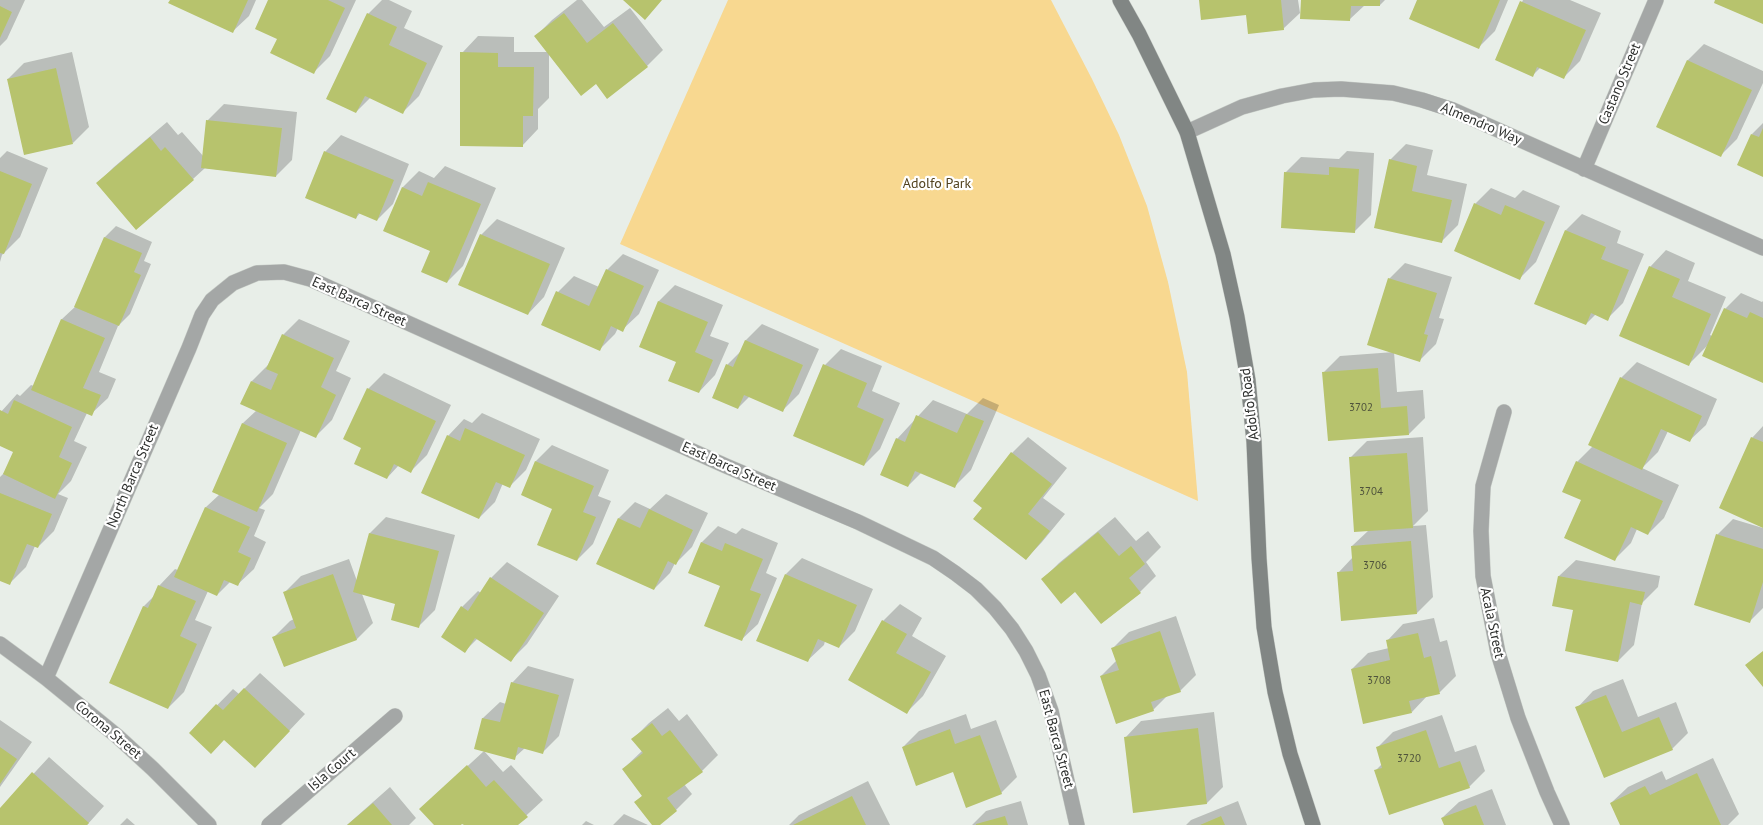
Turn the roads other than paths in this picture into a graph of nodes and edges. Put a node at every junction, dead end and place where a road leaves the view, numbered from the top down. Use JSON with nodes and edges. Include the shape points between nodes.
{"nodes":[{"id":1,"x":1120,"y":0,"type":"edge"},
{"id":2,"x":1656,"y":0,"type":"edge"},
{"id":3,"x":1187,"y":132,"type":"junction"},
{"id":4,"x":1584,"y":168,"type":"junction"},
{"id":5,"x":1763,"y":248,"type":"edge"},
{"id":6,"x":233,"y":283,"type":"joint"},
{"id":7,"x":1504,"y":412,"type":"dead end"},
{"id":8,"x":0,"y":644,"type":"edge"},
{"id":9,"x":46,"y":678,"type":"junction"},
{"id":10,"x":395,"y":716,"type":"dead end"},
{"id":11,"x":209,"y":825,"type":"edge"},
{"id":12,"x":269,"y":825,"type":"edge"},
{"id":13,"x":1077,"y":825,"type":"edge"},
{"id":14,"x":1313,"y":825,"type":"edge"},
{"id":15,"x":1562,"y":825,"type":"edge"}],
"edges":[{"from":1,"to":3,"type":"main road","name":"Adolfo Road"},
{"from":2,"to":4,"type":"street","name":"Castano Street"},
{"from":3,"to":4,"type":"street","name":"Almendro Way","via":[[1242,107],[1282,96],[1341,88],[1367,90],[1393,93],[1453,110]]},
{"from":3,"to":14,"type":"main road","name":"Adolfo Road","via":[[1223,254],[1237,317],[1254,442],[1264,627],[1290,754]]},
{"from":4,"to":5,"type":"street","name":"Almendro Way"},
{"from":6,"to":9,"type":"street","name":"North Barca Street","via":[[212,300],[202,315]]},
{"from":6,"to":13,"type":"street","name":"East Barca Street","via":[[257,274],[284,272],[310,279],[933,558],[989,602],[1026,651],[1051,711]]},
{"from":7,"to":15,"type":"street","name":"Acala Street","via":[[1483,486],[1480,531],[1484,584],[1498,653],[1515,709]]},
{"from":8,"to":9,"type":"street","name":"Corona Street"},
{"from":9,"to":11,"type":"street","name":"Corona Street","via":[[117,736]]},
{"from":10,"to":12,"type":"street","name":"Isla Court"}]}
